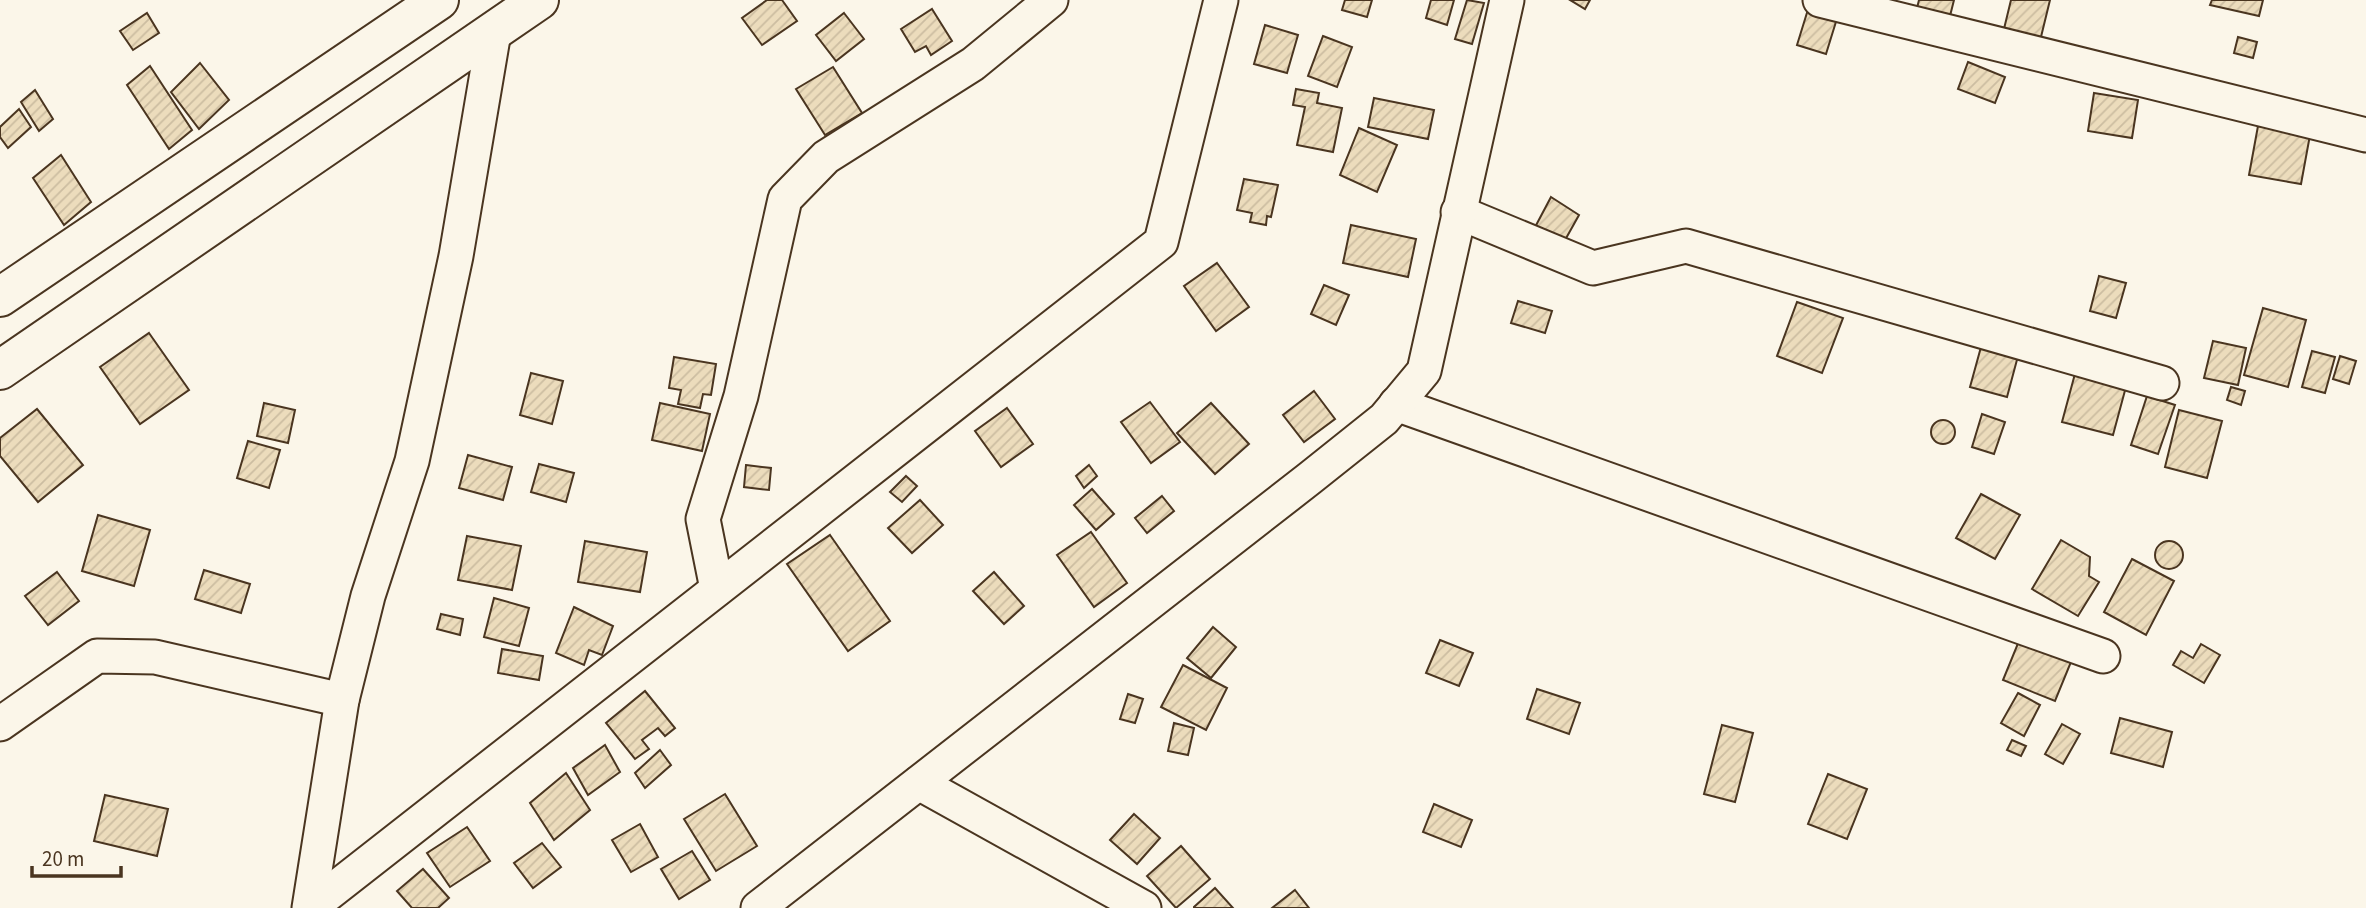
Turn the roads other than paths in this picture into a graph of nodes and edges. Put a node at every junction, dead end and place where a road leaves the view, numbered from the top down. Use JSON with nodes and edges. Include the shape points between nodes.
{"nodes":[{"id":1,"x":439,"y":0,"type":"edge"},
{"id":2,"x":539,"y":0,"type":"edge"},
{"id":3,"x":1051,"y":0,"type":"edge"},
{"id":4,"x":1221,"y":0,"type":"edge"},
{"id":5,"x":1507,"y":0,"type":"edge"},
{"id":6,"x":1820,"y":0,"type":"edge"},
{"id":7,"x":494,"y":32,"type":"junction"},
{"id":8,"x":2366,"y":135,"type":"edge"},
{"id":9,"x":1458,"y":212,"type":"junction"},
{"id":10,"x":0,"y":296,"type":"edge"},
{"id":11,"x":0,"y":370,"type":"edge"},
{"id":12,"x":2162,"y":383,"type":"dead end"},
{"id":13,"x":1396,"y":404,"type":"junction"},
{"id":14,"x":717,"y":589,"type":"junction"},
{"id":15,"x":2103,"y":656,"type":"dead end"},
{"id":16,"x":342,"y":700,"type":"junction"},
{"id":17,"x":0,"y":724,"type":"edge"},
{"id":18,"x":919,"y":783,"type":"junction"},
{"id":19,"x":310,"y":908,"type":"edge"},
{"id":20,"x":758,"y":908,"type":"edge"},
{"id":21,"x":1144,"y":908,"type":"edge"}],
"edges":[{"from":1,"to":10,"type":"main road"},
{"from":2,"to":7,"type":"main road"},
{"from":3,"to":14,"type":"street","via":[[973,64],[826,157],[785,199],[741,396],[703,519]]},
{"from":4,"to":14,"type":"street","via":[[1161,242]]},
{"from":5,"to":9,"type":"street"},
{"from":6,"to":8,"type":"street"},
{"from":7,"to":11,"type":"main road"},
{"from":7,"to":16,"type":"street","via":[[456,256],[412,461],[368,596]]},
{"from":9,"to":12,"type":"street","via":[[1593,268],[1686,246]]},
{"from":9,"to":13,"type":"street","via":[[1424,371]]},
{"from":13,"to":15,"type":"street"},
{"from":13,"to":18,"type":"street","via":[[1384,419],[1310,478]]},
{"from":14,"to":19,"type":"street"},
{"from":16,"to":17,"type":"street","via":[[155,657],[97,656]]},
{"from":16,"to":19,"type":"street"},
{"from":18,"to":20,"type":"street"},
{"from":18,"to":21,"type":"street"}]}
